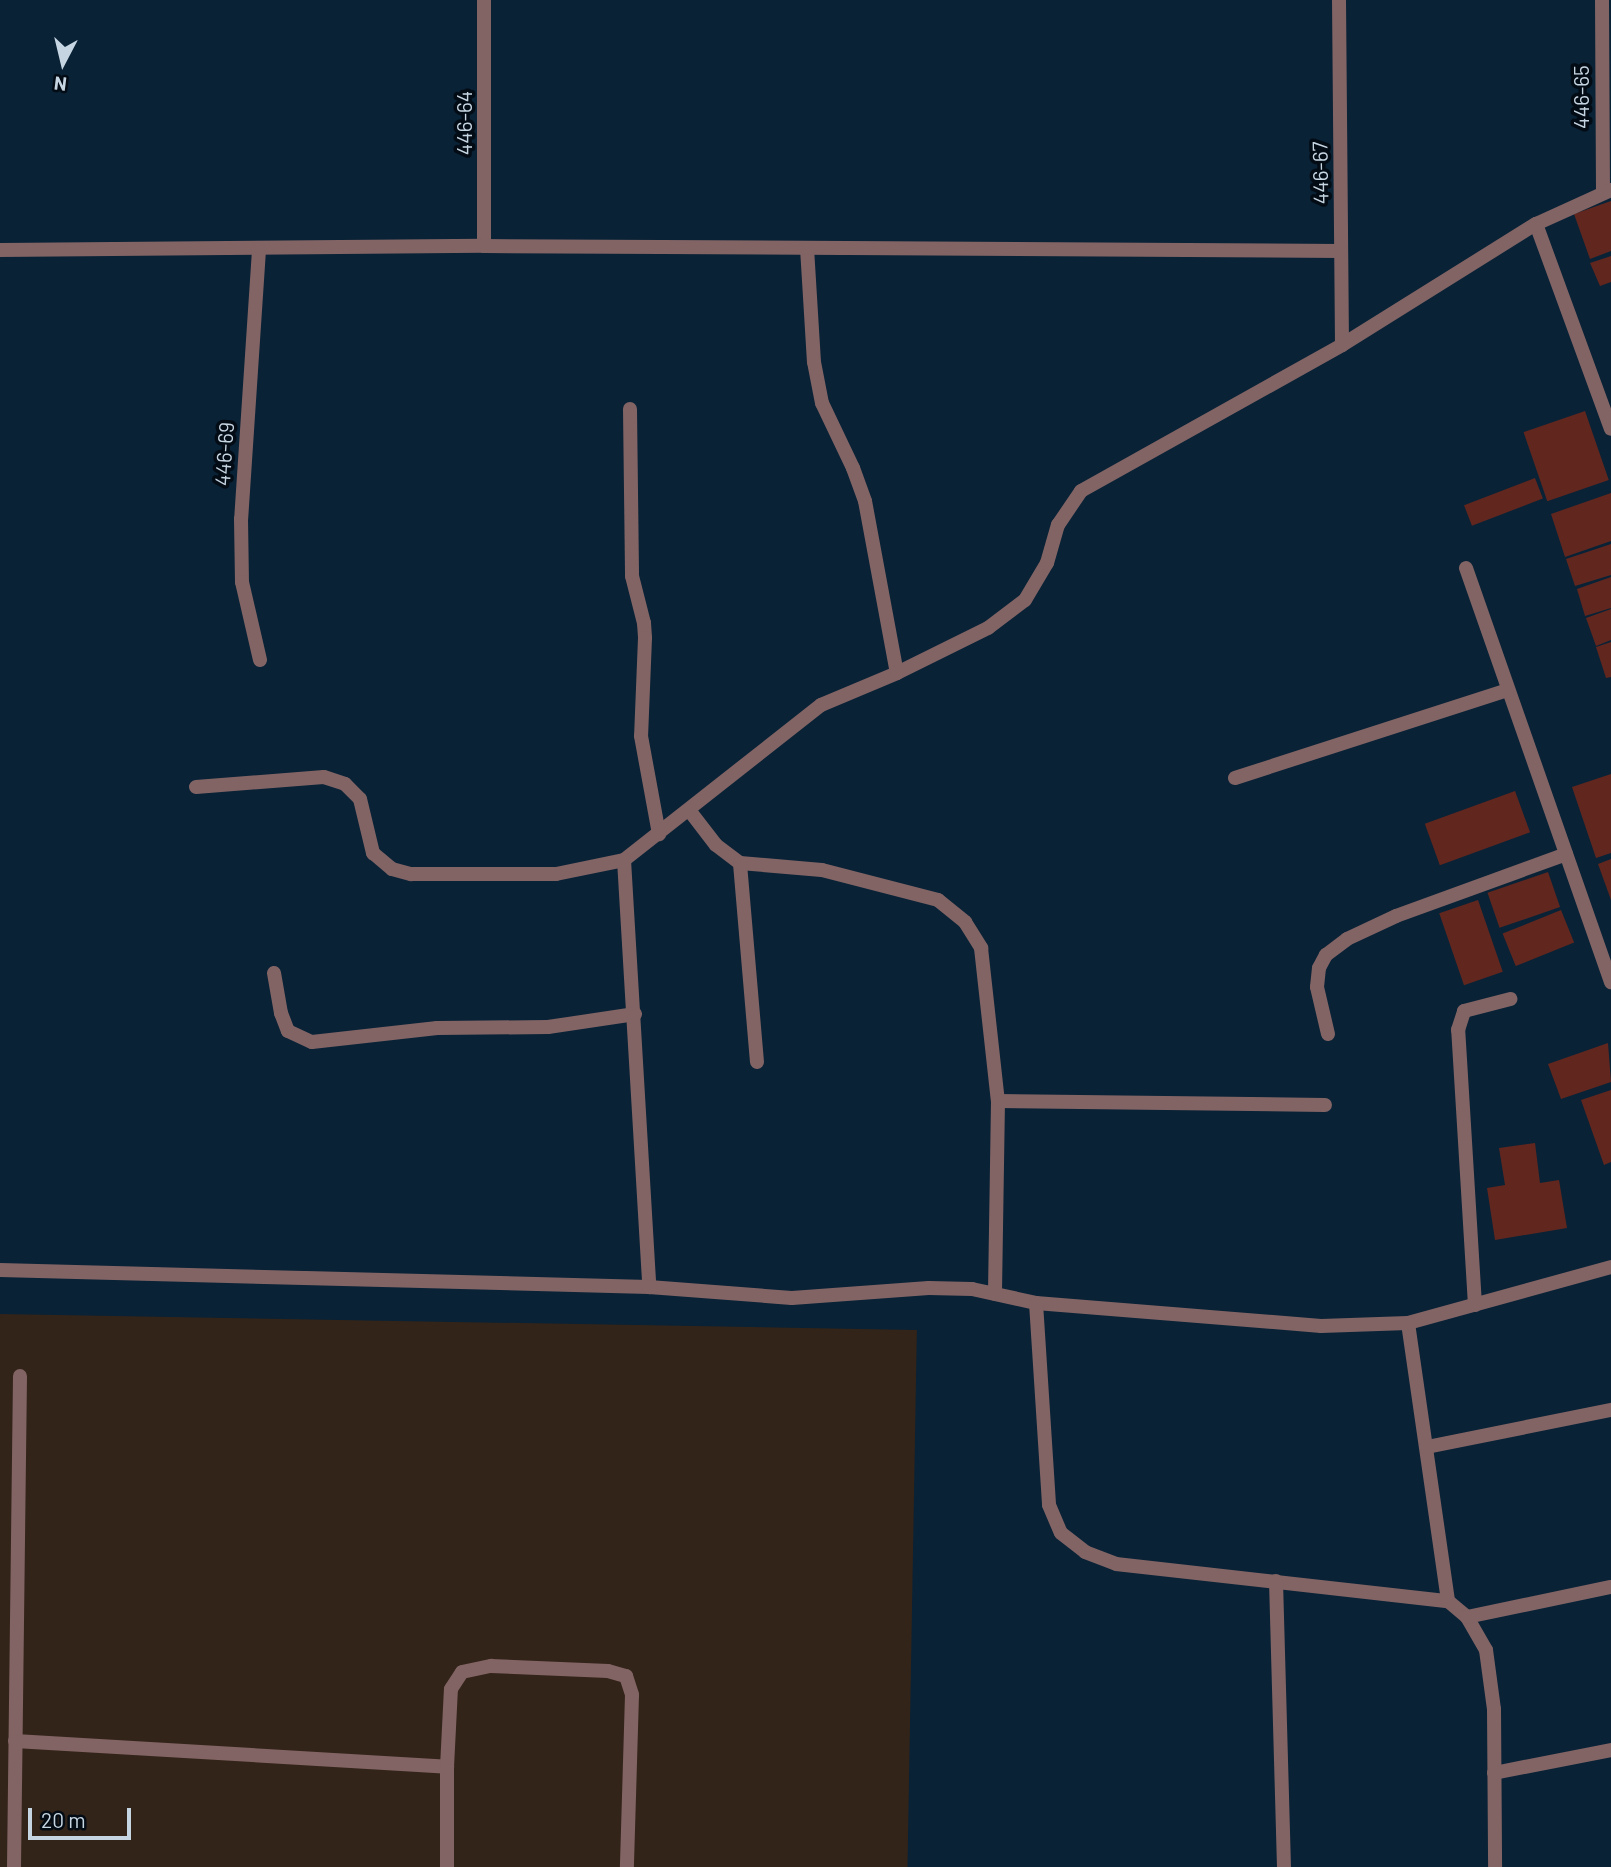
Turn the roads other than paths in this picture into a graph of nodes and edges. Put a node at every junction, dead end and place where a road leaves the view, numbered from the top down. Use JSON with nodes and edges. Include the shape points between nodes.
{"nodes":[{"id":1,"x":484,"y":0,"type":"edge"},
{"id":2,"x":1339,"y":0,"type":"edge"},
{"id":3,"x":1602,"y":0,"type":"edge"},
{"id":4,"x":1607,"y":192,"type":"edge"},
{"id":5,"x":1536,"y":224,"type":"junction"},
{"id":6,"x":484,"y":246,"type":"junction"},
{"id":7,"x":807,"y":248,"type":"junction"},
{"id":8,"x":0,"y":250,"type":"edge"},
{"id":9,"x":260,"y":250,"type":"junction"},
{"id":10,"x":1341,"y":251,"type":"junction"},
{"id":11,"x":1342,"y":345,"type":"junction"},
{"id":12,"x":630,"y":409,"type":"dead end"},
{"id":13,"x":1611,"y":429,"type":"edge"},
{"id":14,"x":1466,"y":568,"type":"dead end"},
{"id":15,"x":260,"y":660,"type":"dead end"},
{"id":16,"x":897,"y":673,"type":"junction"},
{"id":17,"x":1508,"y":690,"type":"junction"},
{"id":18,"x":1235,"y":778,"type":"dead end"},
{"id":19,"x":195,"y":787,"type":"dead end"},
{"id":20,"x":689,"y":810,"type":"junction"},
{"id":21,"x":659,"y":834,"type":"junction"},
{"id":22,"x":1566,"y":854,"type":"junction"},
{"id":23,"x":624,"y":860,"type":"junction"},
{"id":24,"x":740,"y":863,"type":"junction"},
{"id":25,"x":274,"y":973,"type":"dead end"},
{"id":26,"x":1611,"y":982,"type":"edge"},
{"id":27,"x":1510,"y":999,"type":"dead end"},
{"id":28,"x":635,"y":1014,"type":"junction"},
{"id":29,"x":1328,"y":1034,"type":"dead end"},
{"id":30,"x":757,"y":1062,"type":"dead end"},
{"id":31,"x":998,"y":1101,"type":"junction"},
{"id":32,"x":1325,"y":1105,"type":"dead end"},
{"id":33,"x":1611,"y":1267,"type":"edge"},
{"id":34,"x":0,"y":1270,"type":"edge"},
{"id":35,"x":649,"y":1287,"type":"junction"},
{"id":36,"x":995,"y":1294,"type":"junction"},
{"id":37,"x":1036,"y":1303,"type":"junction"},
{"id":38,"x":1475,"y":1305,"type":"junction"},
{"id":39,"x":1408,"y":1323,"type":"junction"},
{"id":40,"x":20,"y":1376,"type":"dead end"},
{"id":41,"x":1611,"y":1410,"type":"edge"},
{"id":42,"x":1427,"y":1447,"type":"junction"},
{"id":43,"x":1276,"y":1581,"type":"junction"},
{"id":44,"x":1611,"y":1587,"type":"edge"},
{"id":45,"x":1448,"y":1601,"type":"junction"},
{"id":46,"x":1467,"y":1617,"type":"junction"},
{"id":47,"x":15,"y":1741,"type":"junction"},
{"id":48,"x":1611,"y":1750,"type":"edge"},
{"id":49,"x":447,"y":1767,"type":"junction"},
{"id":50,"x":1494,"y":1773,"type":"junction"},
{"id":51,"x":13,"y":1867,"type":"edge"},
{"id":52,"x":447,"y":1867,"type":"edge"},
{"id":53,"x":626,"y":1867,"type":"edge"},
{"id":54,"x":1284,"y":1867,"type":"edge"},
{"id":55,"x":1495,"y":1867,"type":"edge"}],
"edges":[{"from":1,"to":6,"type":"street","name":"446-64"},
{"from":2,"to":10,"type":"street","name":"446-67"},
{"from":3,"to":4,"type":"street","name":"446-65"},
{"from":4,"to":5,"type":"street"},
{"from":5,"to":11,"type":"street"},
{"from":5,"to":13,"type":"street"},
{"from":6,"to":7,"type":"street"},
{"from":6,"to":9,"type":"street"},
{"from":7,"to":10,"type":"street"},
{"from":7,"to":16,"type":"street","via":[[814,362],[822,403],[865,501]]},
{"from":8,"to":9,"type":"street"},
{"from":9,"to":15,"type":"street","name":"446-69","via":[[241,519],[242,582]]},
{"from":10,"to":11,"type":"street","name":"446-67"},
{"from":11,"to":16,"type":"street","via":[[1081,491],[1058,524],[1047,563],[1025,600],[988,628]]},
{"from":12,"to":21,"type":"street","via":[[632,576],[645,631],[641,736]]},
{"from":14,"to":17,"type":"street"},
{"from":16,"to":20,"type":"street","via":[[821,705]]},
{"from":17,"to":18,"type":"street"},
{"from":17,"to":22,"type":"street"},
{"from":19,"to":23,"type":"street","via":[[324,777],[345,784],[360,799],[373,853],[392,869],[411,874],[556,874]]},
{"from":20,"to":21,"type":"street"},
{"from":20,"to":24,"type":"street","via":[[716,845]]},
{"from":21,"to":23,"type":"street"},
{"from":22,"to":26,"type":"street"},
{"from":22,"to":29,"type":"street","via":[[1396,916],[1326,955],[1317,987]]},
{"from":23,"to":28,"type":"street"},
{"from":24,"to":30,"type":"street"},
{"from":24,"to":31,"type":"street","via":[[835,873],[938,900],[965,922],[981,948]]},
{"from":25,"to":28,"type":"street","via":[[288,1031],[312,1042],[437,1028],[548,1027]]},
{"from":27,"to":38,"type":"street","via":[[1464,1011],[1458,1030]]},
{"from":28,"to":35,"type":"street"},
{"from":31,"to":32,"type":"street"},
{"from":31,"to":36,"type":"street"},
{"from":33,"to":38,"type":"street"},
{"from":34,"to":35,"type":"street"},
{"from":35,"to":36,"type":"street","via":[[792,1298],[929,1288]]},
{"from":36,"to":37,"type":"street"},
{"from":37,"to":39,"type":"street","via":[[1321,1326]]},
{"from":37,"to":43,"type":"street","via":[[1049,1505],[1061,1533],[1085,1552],[1116,1564]]},
{"from":38,"to":39,"type":"street"},
{"from":39,"to":42,"type":"street"},
{"from":40,"to":47,"type":"street"},
{"from":41,"to":42,"type":"street"},
{"from":42,"to":45,"type":"street"},
{"from":43,"to":45,"type":"street"},
{"from":43,"to":54,"type":"street"},
{"from":44,"to":46,"type":"street"},
{"from":45,"to":46,"type":"street"},
{"from":46,"to":50,"type":"street","via":[[1486,1650],[1494,1709]]},
{"from":47,"to":49,"type":"street"},
{"from":47,"to":51,"type":"street"},
{"from":48,"to":50,"type":"street"},
{"from":49,"to":52,"type":"street"},
{"from":49,"to":53,"type":"street","via":[[451,1689],[462,1672],[491,1666],[608,1671],[626,1676],[632,1695]]},
{"from":50,"to":55,"type":"street"}]}
